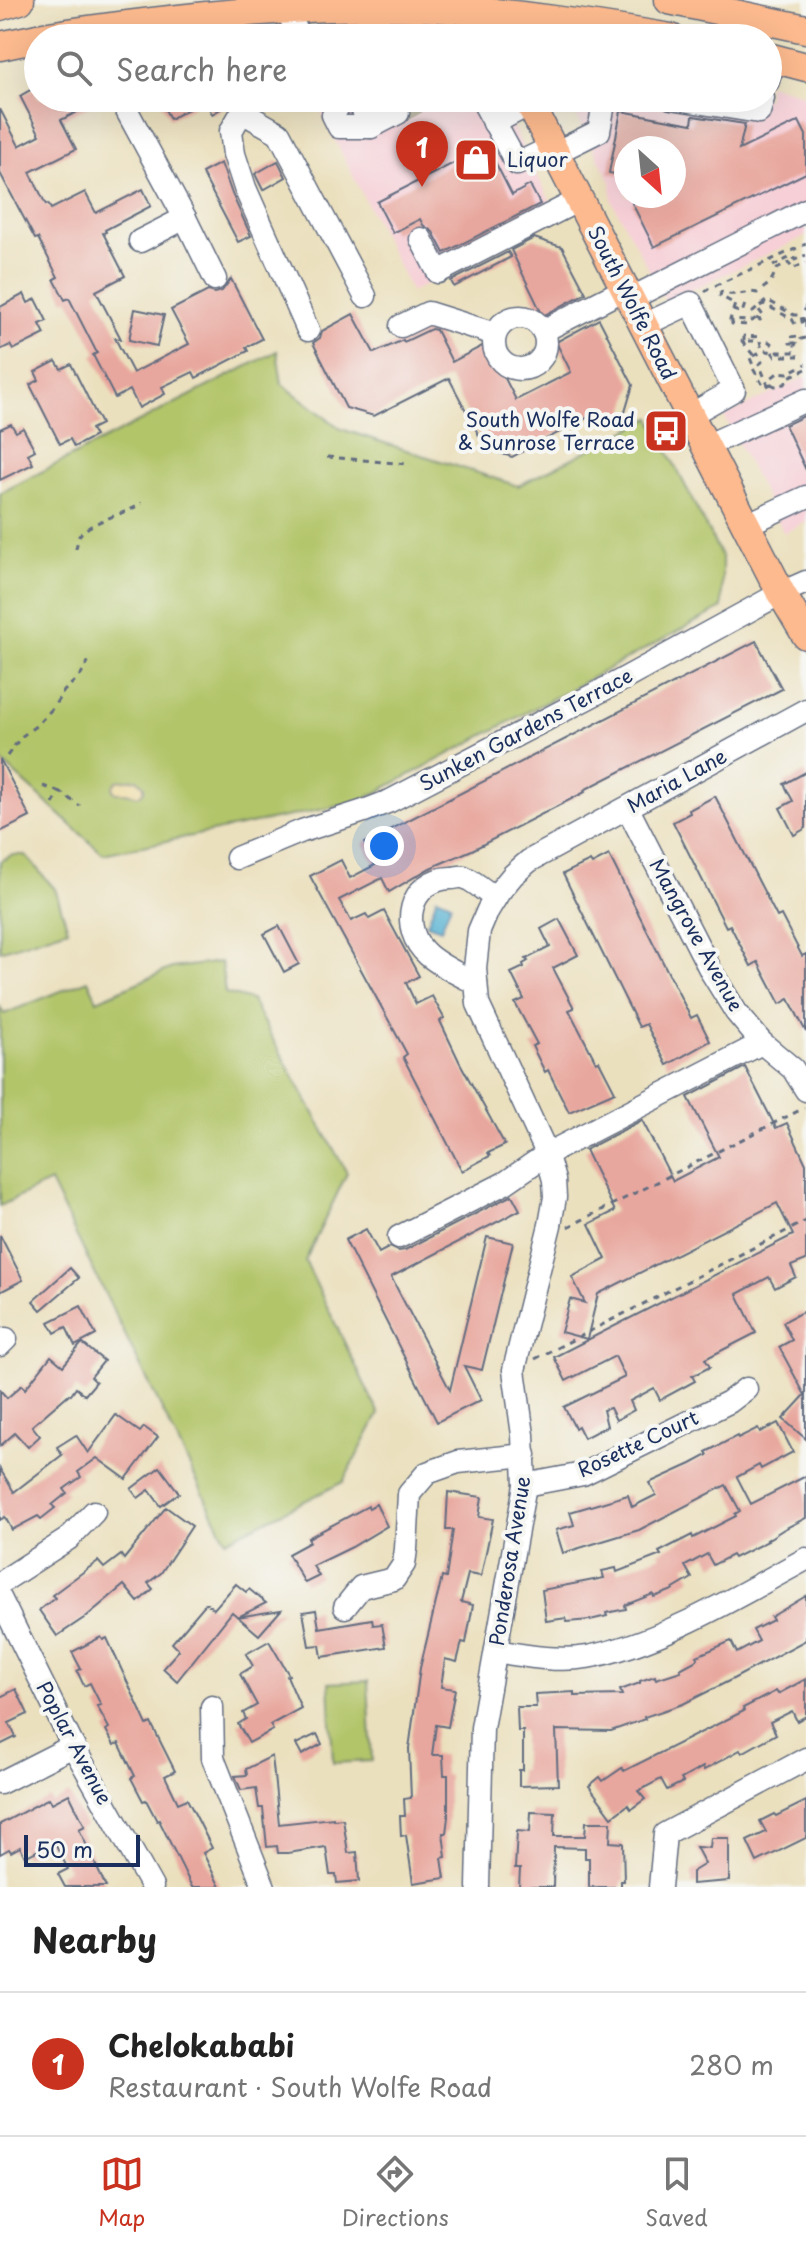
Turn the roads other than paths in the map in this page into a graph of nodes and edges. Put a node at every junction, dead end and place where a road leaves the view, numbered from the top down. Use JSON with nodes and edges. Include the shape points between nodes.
{"nodes":[{"id":1,"x":20,"y":0,"type":"edge"},
{"id":2,"x":669,"y":0,"type":"edge"},
{"id":3,"x":467,"y":5,"type":"edge"},
{"id":4,"x":0,"y":6,"type":"edge"},
{"id":5,"x":286,"y":8,"type":"junction"},
{"id":6,"x":503,"y":17,"type":"edge"},
{"id":7,"x":219,"y":24,"type":"edge"},
{"id":8,"x":293,"y":24,"type":"edge"},
{"id":9,"x":477,"y":24,"type":"edge"},
{"id":10,"x":546,"y":24,"type":"edge"},
{"id":11,"x":804,"y":26,"type":"edge"},
{"id":12,"x":24,"y":41,"type":"edge"},
{"id":13,"x":0,"y":46,"type":"edge"},
{"id":14,"x":782,"y":66,"type":"edge"},
{"id":15,"x":806,"y":67,"type":"edge"},
{"id":16,"x":128,"y":112,"type":"edge"},
{"id":17,"x":236,"y":112,"type":"edge"},
{"id":18,"x":248,"y":112,"type":"edge"},
{"id":19,"x":352,"y":112,"type":"edge"},
{"id":20,"x":488,"y":112,"type":"edge"},
{"id":21,"x":515,"y":112,"type":"edge"},
{"id":22,"x":537,"y":112,"type":"edge"},
{"id":23,"x":602,"y":112,"type":"edge"},
{"id":24,"x":398,"y":113,"type":"tunnel mouth"},
{"id":25,"x":494,"y":123,"type":"junction"},
{"id":26,"x":553,"y":150,"type":"junction"},
{"id":27,"x":579,"y":200,"type":"junction"},
{"id":28,"x":806,"y":210,"type":"edge"},
{"id":29,"x":185,"y":218,"type":"junction"},
{"id":30,"x":421,"y":239,"type":"dead end"},
{"id":31,"x":140,"y":241,"type":"dead end"},
{"id":32,"x":215,"y":279,"type":"dead end"},
{"id":33,"x":627,"y":294,"type":"junction"},
{"id":34,"x":365,"y":296,"type":"dead end"},
{"id":35,"x":644,"y":325,"type":"junction"},
{"id":36,"x":401,"y":326,"type":"dead end"},
{"id":37,"x":308,"y":330,"type":"dead end"},
{"id":38,"x":543,"y":331,"type":"junction"},
{"id":39,"x":495,"y":334,"type":"junction"},
{"id":40,"x":806,"y":400,"type":"edge"},
{"id":41,"x":690,"y":415,"type":"junction"},
{"id":42,"x":706,"y":446,"type":"junction"},
{"id":43,"x":806,"y":497,"type":"edge"},
{"id":44,"x":746,"y":525,"type":"junction"},
{"id":45,"x":794,"y":587,"type":"edge"},
{"id":46,"x":806,"y":635,"type":"edge"},
{"id":47,"x":806,"y":710,"type":"edge"},
{"id":48,"x":628,"y":809,"type":"junction"},
{"id":49,"x":547,"y":850,"type":"joint"},
{"id":50,"x":237,"y":858,"type":"dead end"},
{"id":51,"x":495,"y":898,"type":"junction"},
{"id":52,"x":476,"y":983,"type":"junction"},
{"id":53,"x":762,"y":1043,"type":"junction"},
{"id":54,"x":806,"y":1090,"type":"edge"},
{"id":55,"x":547,"y":1154,"type":"junction"},
{"id":56,"x":399,"y":1237,"type":"dead end"},
{"id":57,"x":746,"y":1389,"type":"dead end"},
{"id":58,"x":525,"y":1455,"type":"junction"},
{"id":59,"x":525,"y":1485,"type":"junction"},
{"id":60,"x":94,"y":1512,"type":"dead end"},
{"id":61,"x":806,"y":1559,"type":"edge"},
{"id":62,"x":0,"y":1583,"type":"edge"},
{"id":63,"x":0,"y":1598,"type":"edge"},
{"id":64,"x":345,"y":1607,"type":"dead end"},
{"id":65,"x":496,"y":1651,"type":"junction"},
{"id":66,"x":212,"y":1707,"type":"dead end"},
{"id":67,"x":73,"y":1746,"type":"junction"},
{"id":68,"x":806,"y":1759,"type":"edge"},
{"id":69,"x":0,"y":1783,"type":"edge"},
{"id":70,"x":152,"y":1887,"type":"edge"},
{"id":71,"x":264,"y":1887,"type":"edge"},
{"id":72,"x":478,"y":1887,"type":"edge"},
{"id":73,"x":660,"y":1887,"type":"edge"}],
"edges":[{"from":1,"to":4,"type":"main road"},
{"from":2,"to":11,"type":"main road"},
{"from":3,"to":5,"type":"main road"},
{"from":3,"to":6,"type":"main road"},
{"from":3,"to":9,"type":"main road"},
{"from":5,"to":7,"type":"main road"},
{"from":5,"to":8,"type":"street"},
{"from":6,"to":10,"type":"main road"},
{"from":12,"to":13,"type":"main road"},
{"from":14,"to":15,"type":"main road"},
{"from":16,"to":29,"type":"street"},
{"from":17,"to":37,"type":"street","via":[[231,131],[245,188]]},
{"from":18,"to":34,"type":"street","via":[[279,133]]},
{"from":19,"to":24,"type":"street","via":[[360,127]]},
{"from":20,"to":25,"type":"street"},
{"from":21,"to":25,"type":"street"},
{"from":22,"to":26,"type":"main road","name":"South Wolfe Road"},
{"from":23,"to":26,"type":"street","via":[[599,131]]},
{"from":25,"to":26,"type":"street","via":[[517,164]]},
{"from":26,"to":27,"type":"main road","name":"South Wolfe Road"},
{"from":27,"to":30,"type":"street","via":[[438,272]]},
{"from":27,"to":33,"type":"main road","name":"South Wolfe Road"},
{"from":28,"to":33,"type":"street"},
{"from":29,"to":31,"type":"street"},
{"from":29,"to":32,"type":"street"},
{"from":33,"to":35,"type":"main road","name":"South Wolfe Road"},
{"from":33,"to":38,"type":"street"},
{"from":35,"to":41,"type":"main road","name":"South Wolfe Road"},
{"from":35,"to":41,"type":"street","via":[[691,303],[734,390]]},
{"from":36,"to":39,"type":"street","via":[[428,313]]},
{"from":38,"to":39,"type":"street","via":[[534,321],[515,318]]},
{"from":38,"to":39,"type":"street","via":[[541,360],[523,370],[499,359]]},
{"from":40,"to":42,"type":"street"},
{"from":41,"to":42,"type":"main road","name":"South Wolfe Road"},
{"from":42,"to":44,"type":"main road","name":"South Wolfe Road"},
{"from":43,"to":44,"type":"street"},
{"from":44,"to":45,"type":"main road","name":"South Wolfe Road"},
{"from":45,"to":46,"type":"main road","name":"South Wolfe Road"},
{"from":45,"to":50,"type":"street","name":"Sunken Gardens Terrace","via":[[390,801]]},
{"from":47,"to":48,"type":"street","name":"Maria Lane"},
{"from":48,"to":49,"type":"street","name":"Maria Lane"},
{"from":48,"to":53,"type":"street","name":"Mangrove Avenue","via":[[712,973]]},
{"from":49,"to":51,"type":"street","name":"Ponderosa Avenue","via":[[513,875]]},
{"from":51,"to":52,"type":"street","name":"Ponderosa Avenue","via":[[479,931]]},
{"from":51,"to":52,"type":"street","via":[[464,877],[443,878],[413,901],[409,917],[426,954]]},
{"from":52,"to":55,"type":"street","name":"Ponderosa Avenue","via":[[478,1004]]},
{"from":53,"to":54,"type":"street","name":"Mangrove Avenue","via":[[793,1069]]},
{"from":53,"to":55,"type":"street"},
{"from":55,"to":56,"type":"street","via":[[505,1183]]},
{"from":55,"to":58,"type":"street","name":"Ponderosa Avenue","via":[[555,1197],[514,1370]]},
{"from":57,"to":59,"type":"street","name":"Rosette Court","via":[[583,1474]]},
{"from":58,"to":59,"type":"street","name":"Ponderosa Avenue"},
{"from":58,"to":64,"type":"street","via":[[458,1462],[427,1473],[409,1494],[404,1564],[394,1579],[361,1587]]},
{"from":59,"to":65,"type":"street","name":"Ponderosa Avenue"},
{"from":60,"to":62,"type":"street","via":[[68,1539]]},
{"from":61,"to":65,"type":"street","via":[[680,1625],[614,1650],[585,1658],[547,1659]]},
{"from":63,"to":67,"type":"street","name":"Poplar Avenue"},
{"from":65,"to":72,"type":"street","name":"Ponderosa Avenue","via":[[482,1728]]},
{"from":66,"to":71,"type":"street","via":[[213,1758]]},
{"from":67,"to":69,"type":"street"},
{"from":67,"to":70,"type":"street","name":"Poplar Avenue"},
{"from":68,"to":73,"type":"street","via":[[665,1834]]}]}
